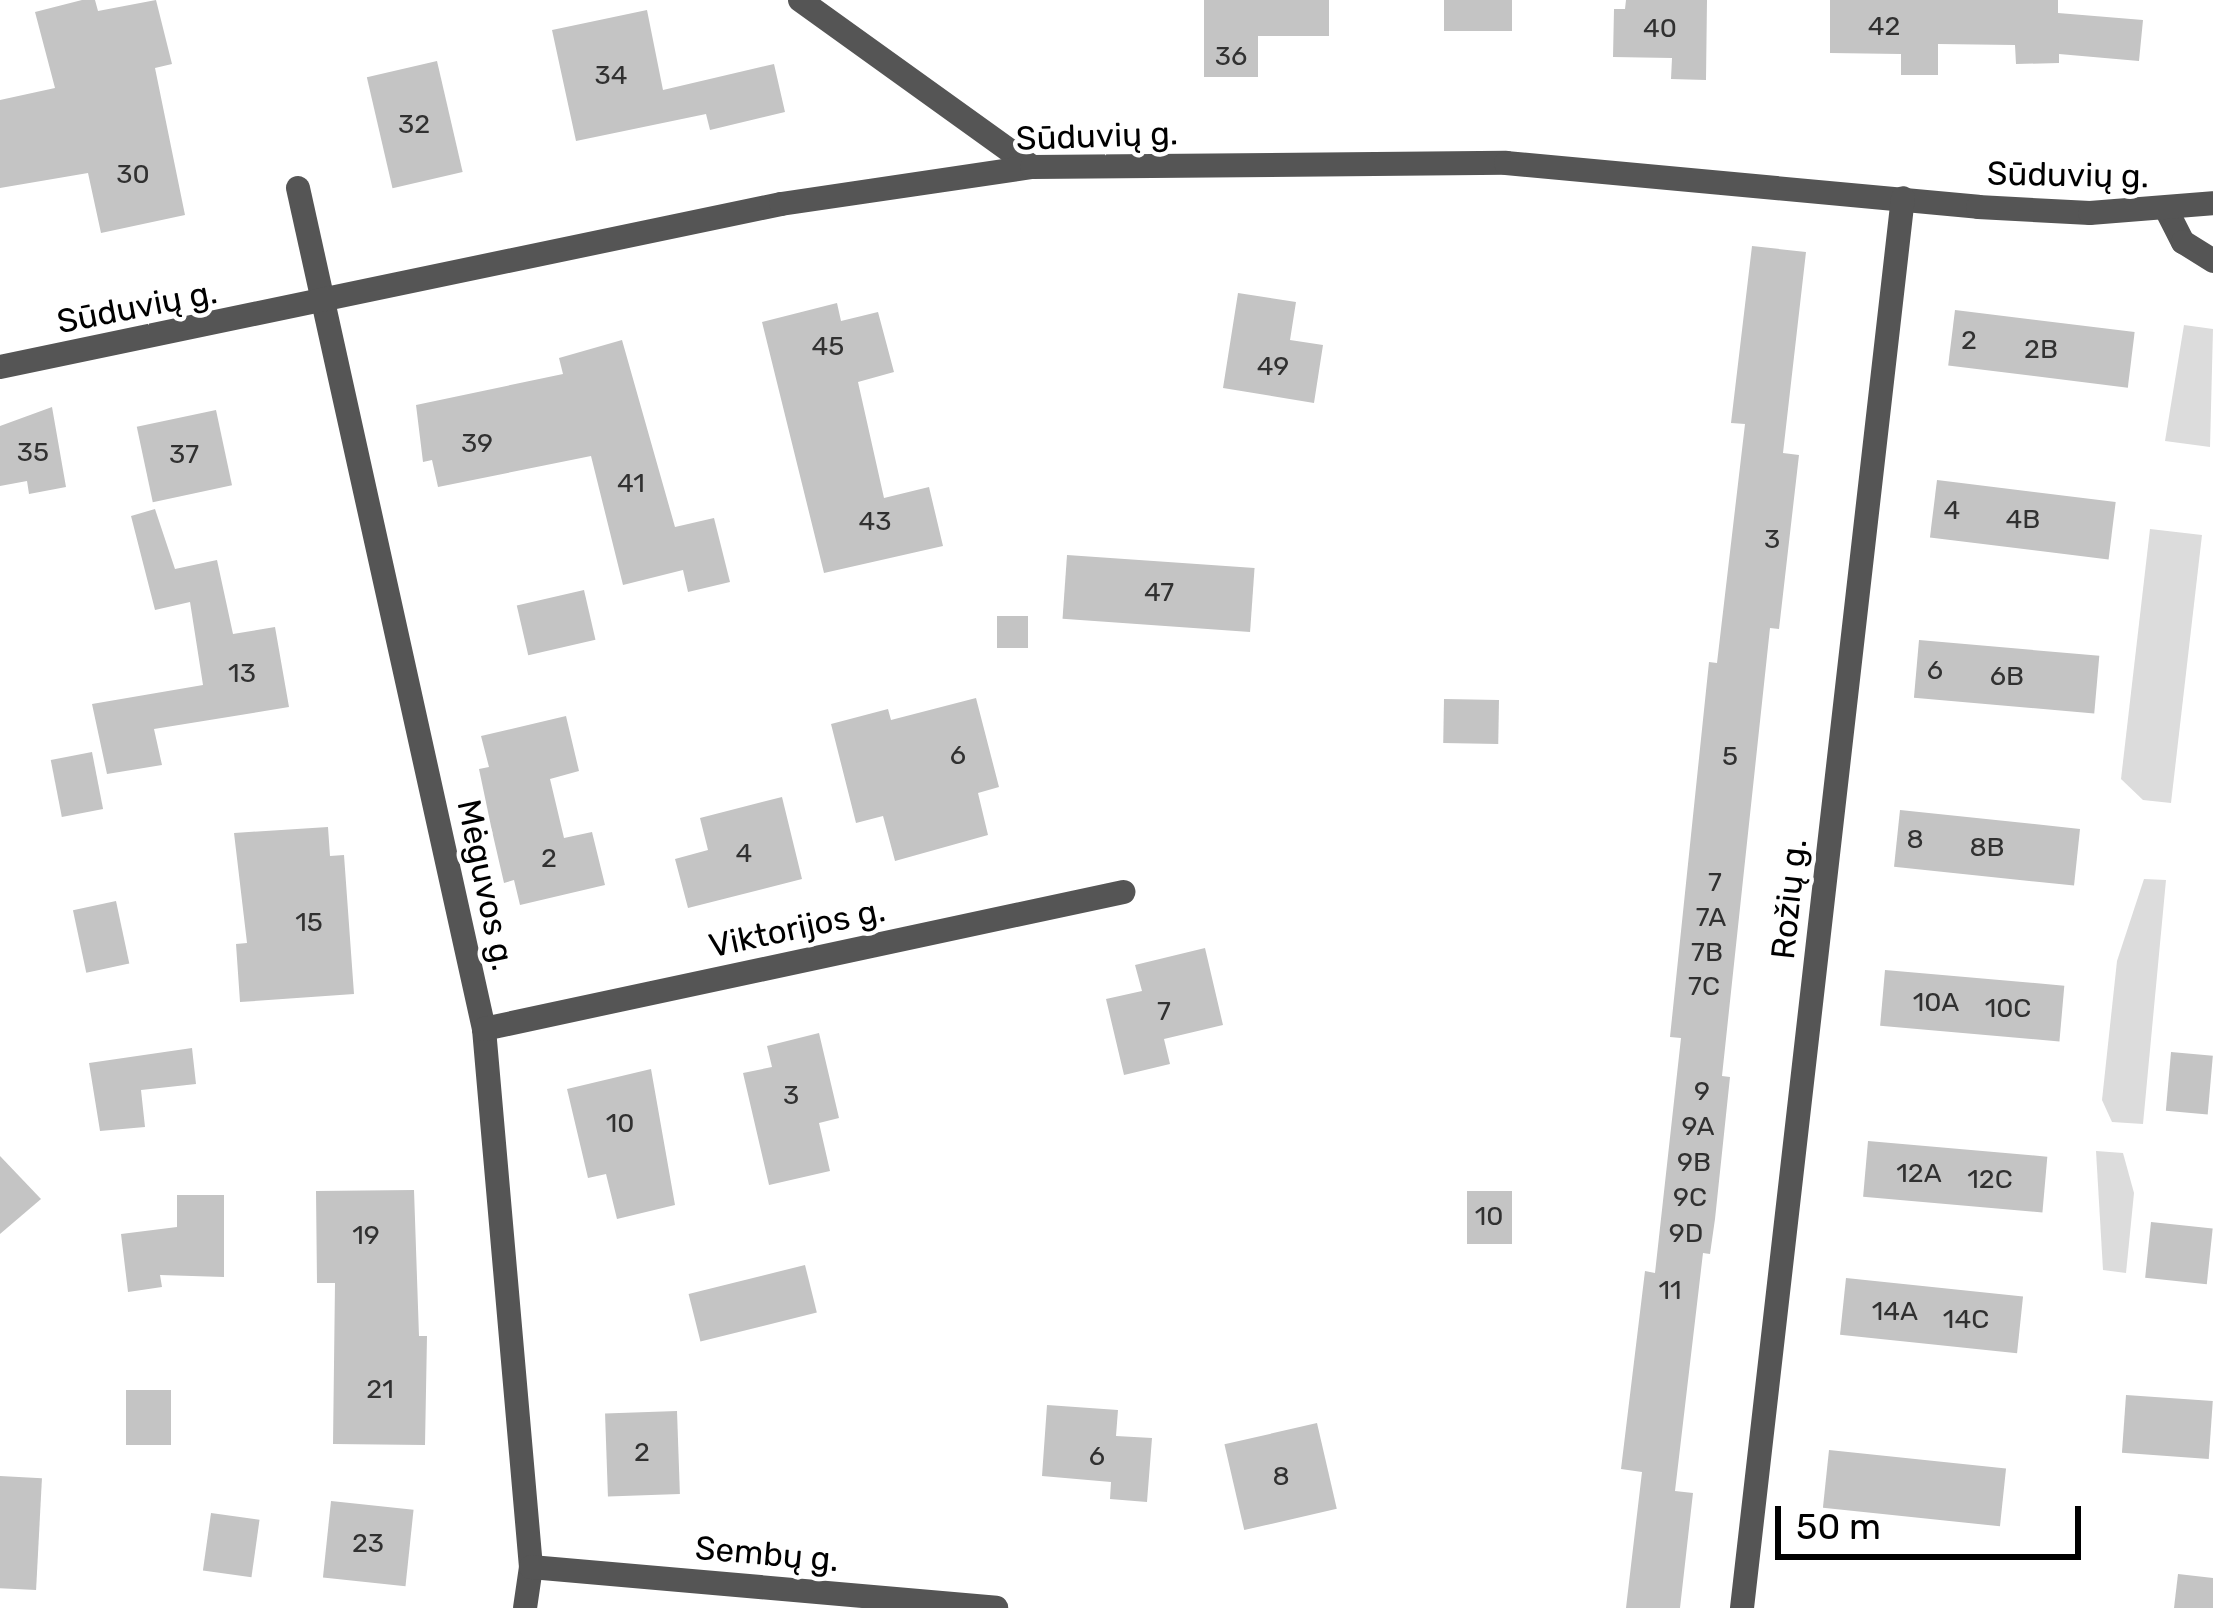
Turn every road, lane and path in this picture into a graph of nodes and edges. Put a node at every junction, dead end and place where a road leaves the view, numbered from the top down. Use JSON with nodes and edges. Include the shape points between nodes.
{"nodes":[{"id":1,"x":800,"y":0,"type":"edge"},
{"id":2,"x":1032,"y":167,"type":"junction"},
{"id":3,"x":298,"y":188,"type":"dead end"},
{"id":4,"x":1903,"y":198,"type":"junction"},
{"id":5,"x":2213,"y":203,"type":"edge"},
{"id":6,"x":2165,"y":209,"type":"junction"},
{"id":7,"x":2213,"y":261,"type":"edge"},
{"id":8,"x":325,"y":305,"type":"junction"},
{"id":9,"x":0,"y":368,"type":"edge"},
{"id":10,"x":1123,"y":892,"type":"dead end"},
{"id":11,"x":484,"y":1029,"type":"junction"},
{"id":12,"x":531,"y":1567,"type":"junction"},
{"id":13,"x":525,"y":1608,"type":"edge"},
{"id":14,"x":996,"y":1608,"type":"edge"},
{"id":15,"x":1742,"y":1608,"type":"edge"}],
"edges":[{"from":1,"to":2,"type":"street"},
{"from":2,"to":4,"type":"street","name":"Sūduvių g.","via":[[1506,164]]},
{"from":2,"to":8,"type":"street","name":"Sūduvių g.","via":[[781,204]]},
{"from":3,"to":8,"type":"street","name":"Mėguvos g."},
{"from":4,"to":6,"type":"street","name":"Sūduvių g.","via":[[2090,213]]},
{"from":4,"to":15,"type":"street","name":"Rožių g."},
{"from":5,"to":6,"type":"street","name":"Sūduvių g."},
{"from":6,"to":7,"type":"street","via":[[2183,242]]},
{"from":8,"to":9,"type":"street","name":"Sūduvių g."},
{"from":8,"to":11,"type":"street","name":"Mėguvos g."},
{"from":10,"to":11,"type":"street","name":"Viktorijos g."},
{"from":11,"to":12,"type":"street","name":"Mėguvos g."},
{"from":12,"to":13,"type":"street","name":"Mėguvos g."},
{"from":12,"to":14,"type":"street","name":"Sembų g."}]}
